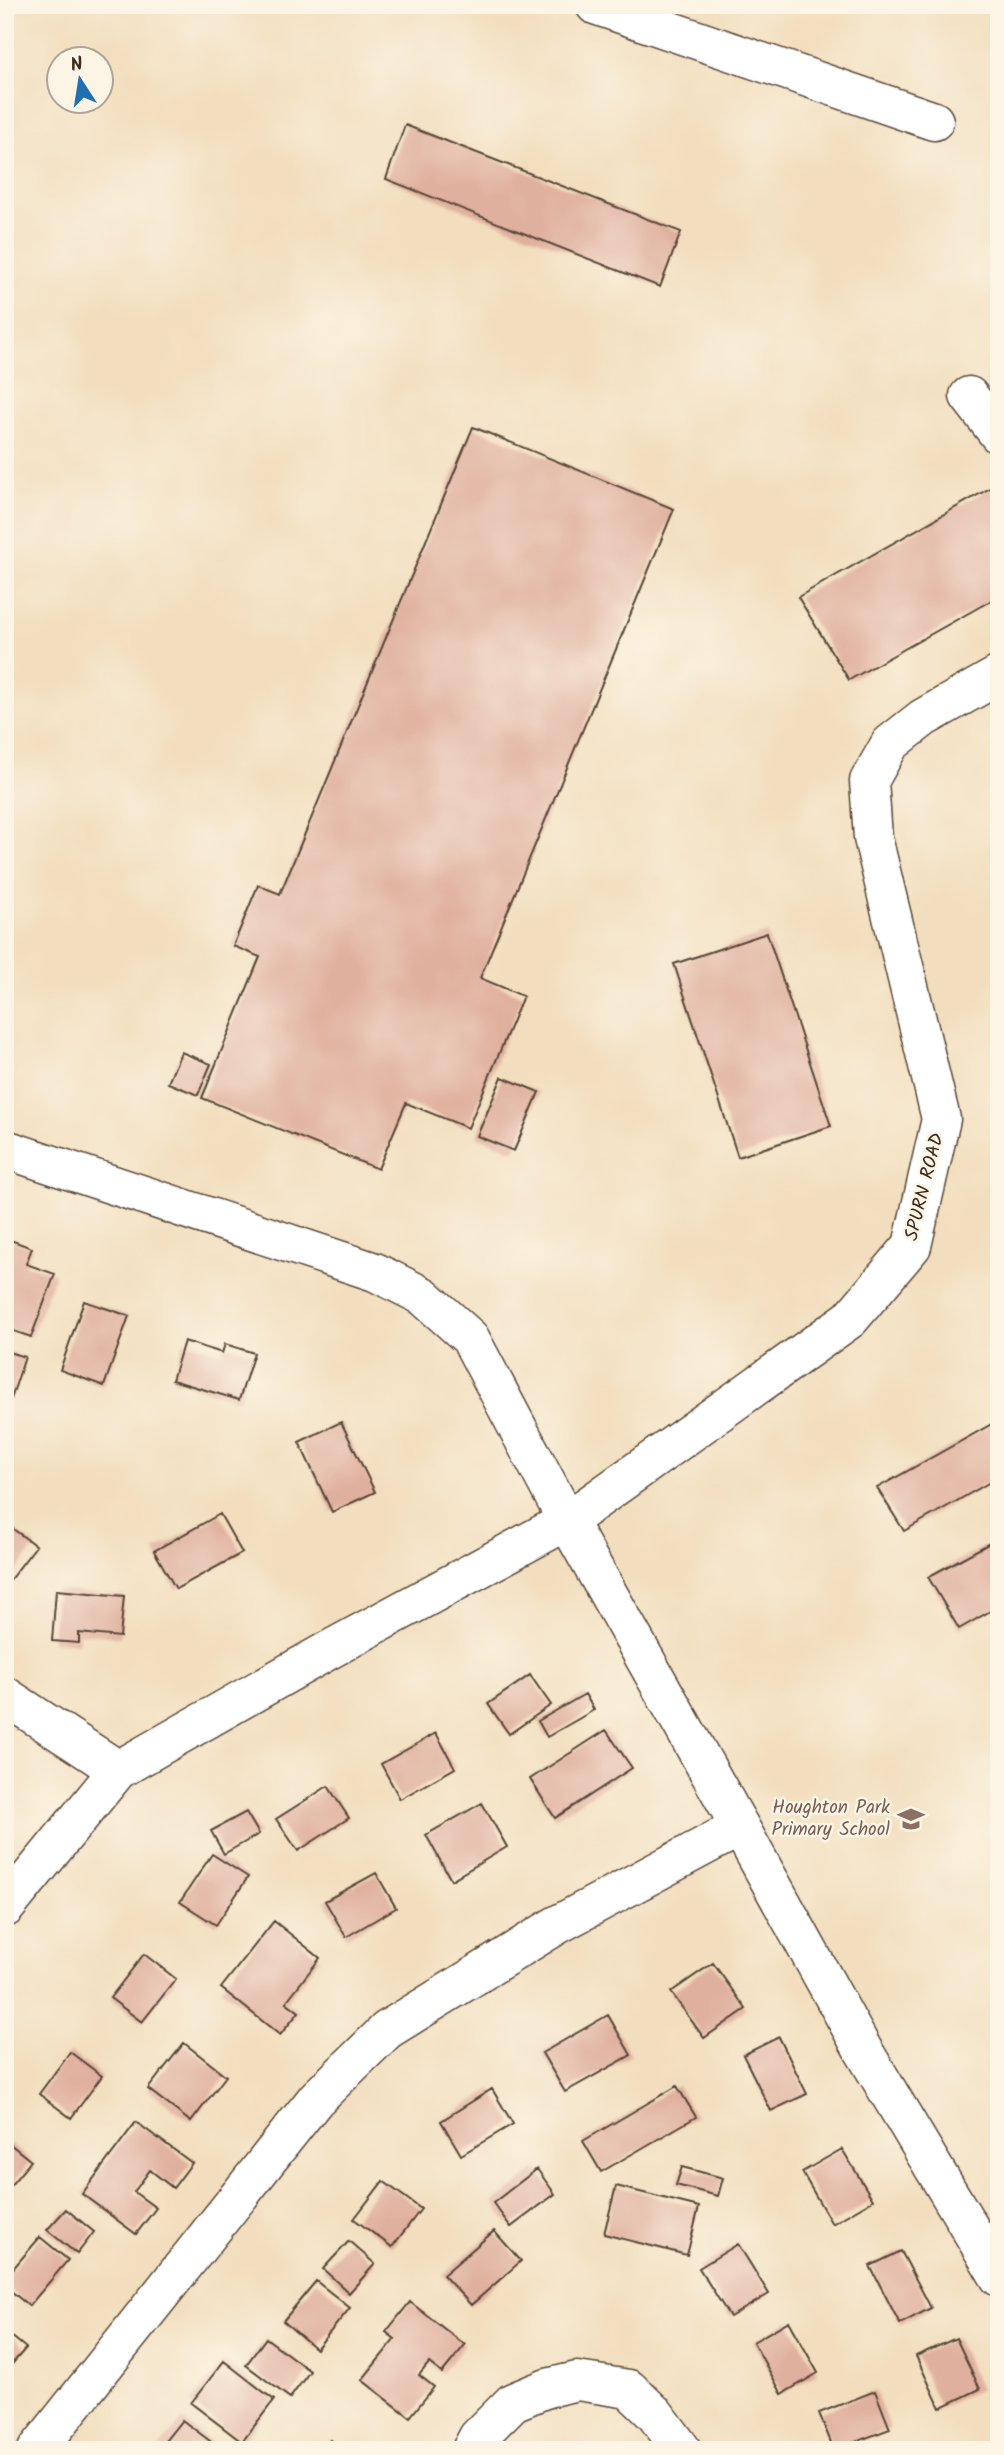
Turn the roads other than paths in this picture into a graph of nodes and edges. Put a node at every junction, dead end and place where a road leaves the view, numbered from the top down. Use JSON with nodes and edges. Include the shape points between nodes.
{"nodes":[{"id":1,"x":595,"y":5,"type":"edge"},
{"id":2,"x":934,"y":121,"type":"dead end"},
{"id":3,"x":969,"y":396,"type":"dead end"},
{"id":4,"x":999,"y":435,"type":"edge"},
{"id":5,"x":999,"y":675,"type":"edge"},
{"id":6,"x":5,"y":1149,"type":"edge"},
{"id":7,"x":567,"y":1521,"type":"junction"},
{"id":8,"x":5,"y":1696,"type":"edge"},
{"id":9,"x":118,"y":1770,"type":"junction"},
{"id":10,"x":740,"y":1827,"type":"junction"},
{"id":11,"x":5,"y":1908,"type":"edge"},
{"id":12,"x":999,"y":2277,"type":"edge"},
{"id":13,"x":37,"y":2450,"type":"edge"},
{"id":14,"x":471,"y":2450,"type":"edge"},
{"id":15,"x":682,"y":2450,"type":"edge"}],
"edges":[{"from":1,"to":2,"type":"street"},
{"from":3,"to":4,"type":"street"},
{"from":5,"to":7,"type":"street","name":"SPURN ROAD","via":[[923,718],[890,744],[869,780],[873,838],[942,1119],[912,1246],[850,1319]]},
{"from":6,"to":7,"type":"street","via":[[374,1272],[423,1296],[470,1338]]},
{"from":7,"to":9,"type":"street","name":"SPURN ROAD"},
{"from":7,"to":10,"type":"street"},
{"from":8,"to":9,"type":"street"},
{"from":9,"to":11,"type":"street"},
{"from":10,"to":12,"type":"street","via":[[862,2048]]},
{"from":10,"to":13,"type":"street","via":[[557,1925],[387,2030],[316,2099]]},
{"from":14,"to":15,"type":"street","via":[[513,2402],[578,2381],[629,2389]]}]}
